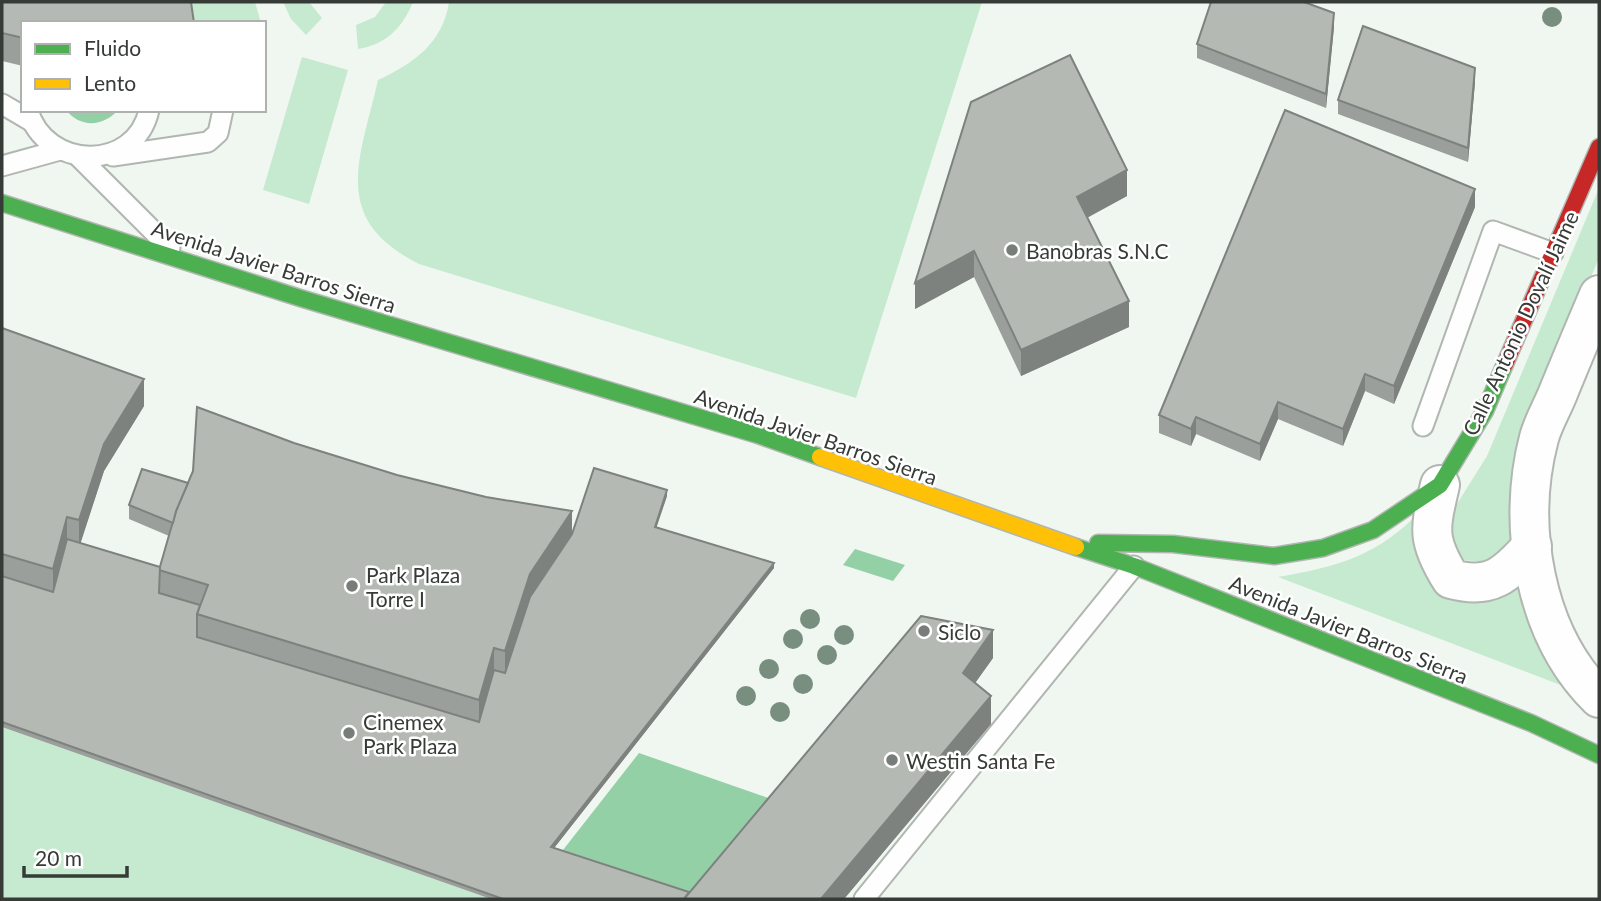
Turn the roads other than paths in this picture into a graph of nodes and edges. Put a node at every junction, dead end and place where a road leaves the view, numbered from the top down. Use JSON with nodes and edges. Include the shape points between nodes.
{"nodes":[{"id":1,"x":2,"y":104,"type":"edge"},
{"id":2,"x":148,"y":112,"type":"edge"},
{"id":3,"x":223,"y":112,"type":"edge"},
{"id":4,"x":30,"y":116,"type":"edge"},
{"id":5,"x":1599,"y":147,"type":"edge"},
{"id":6,"x":60,"y":150,"type":"junction"},
{"id":7,"x":79,"y":157,"type":"junction"},
{"id":8,"x":101,"y":157,"type":"junction"},
{"id":9,"x":2,"y":166,"type":"edge"},
{"id":10,"x":2,"y":203,"type":"edge"},
{"id":11,"x":1553,"y":253,"type":"junction"},
{"id":12,"x":179,"y":258,"type":"junction"},
{"id":13,"x":1599,"y":295,"type":"edge"},
{"id":14,"x":1423,"y":426,"type":"dead end"},
{"id":15,"x":1440,"y":485,"type":"junction"},
{"id":16,"x":1068,"y":543,"type":"junction"},
{"id":17,"x":1532,"y":546,"type":"junction"},
{"id":18,"x":1134,"y":566,"type":"junction"},
{"id":19,"x":1599,"y":698,"type":"edge"},
{"id":20,"x":1599,"y":755,"type":"edge"},
{"id":21,"x":864,"y":899,"type":"edge"}],
"edges":[{"from":1,"to":4,"type":"lane"},
{"from":2,"to":8,"type":"lane","via":[[137,136],[120,150]]},
{"from":3,"to":8,"type":"lane","via":[[218,133],[208,142]]},
{"from":4,"to":6,"type":"lane","via":[[43,138]]},
{"from":5,"to":11,"type":"street","name":"Calle Antonio Dovalí Jaime"},
{"from":6,"to":7,"type":"lane"},
{"from":6,"to":9,"type":"lane"},
{"from":7,"to":8,"type":"lane"},
{"from":7,"to":12,"type":"lane"},
{"from":10,"to":12,"type":"street","name":"Avenida Javier Barros Sierra"},
{"from":11,"to":14,"type":"lane","via":[[1493,231]]},
{"from":11,"to":15,"type":"street","name":"Calle Antonio Dovalí Jaime","via":[[1485,411]]},
{"from":12,"to":16,"type":"street","name":"Avenida Javier Barros Sierra","via":[[758,435]]},
{"from":13,"to":17,"type":"street","via":[[1539,437],[1530,489]]},
{"from":15,"to":16,"type":"street","name":"Calle Antonio Dovalí Jaime","via":[[1373,530],[1323,548],[1274,556],[1173,544]]},
{"from":15,"to":17,"type":"street","via":[[1431,525],[1435,553],[1451,579],[1471,584],[1492,582]]},
{"from":16,"to":18,"type":"street","name":"Avenida Javier Barros Sierra"},
{"from":17,"to":19,"type":"street","via":[[1541,597],[1558,642],[1582,681]]},
{"from":18,"to":20,"type":"street","name":"Avenida Javier Barros Sierra","via":[[1531,723]]},
{"from":18,"to":21,"type":"lane"}]}
